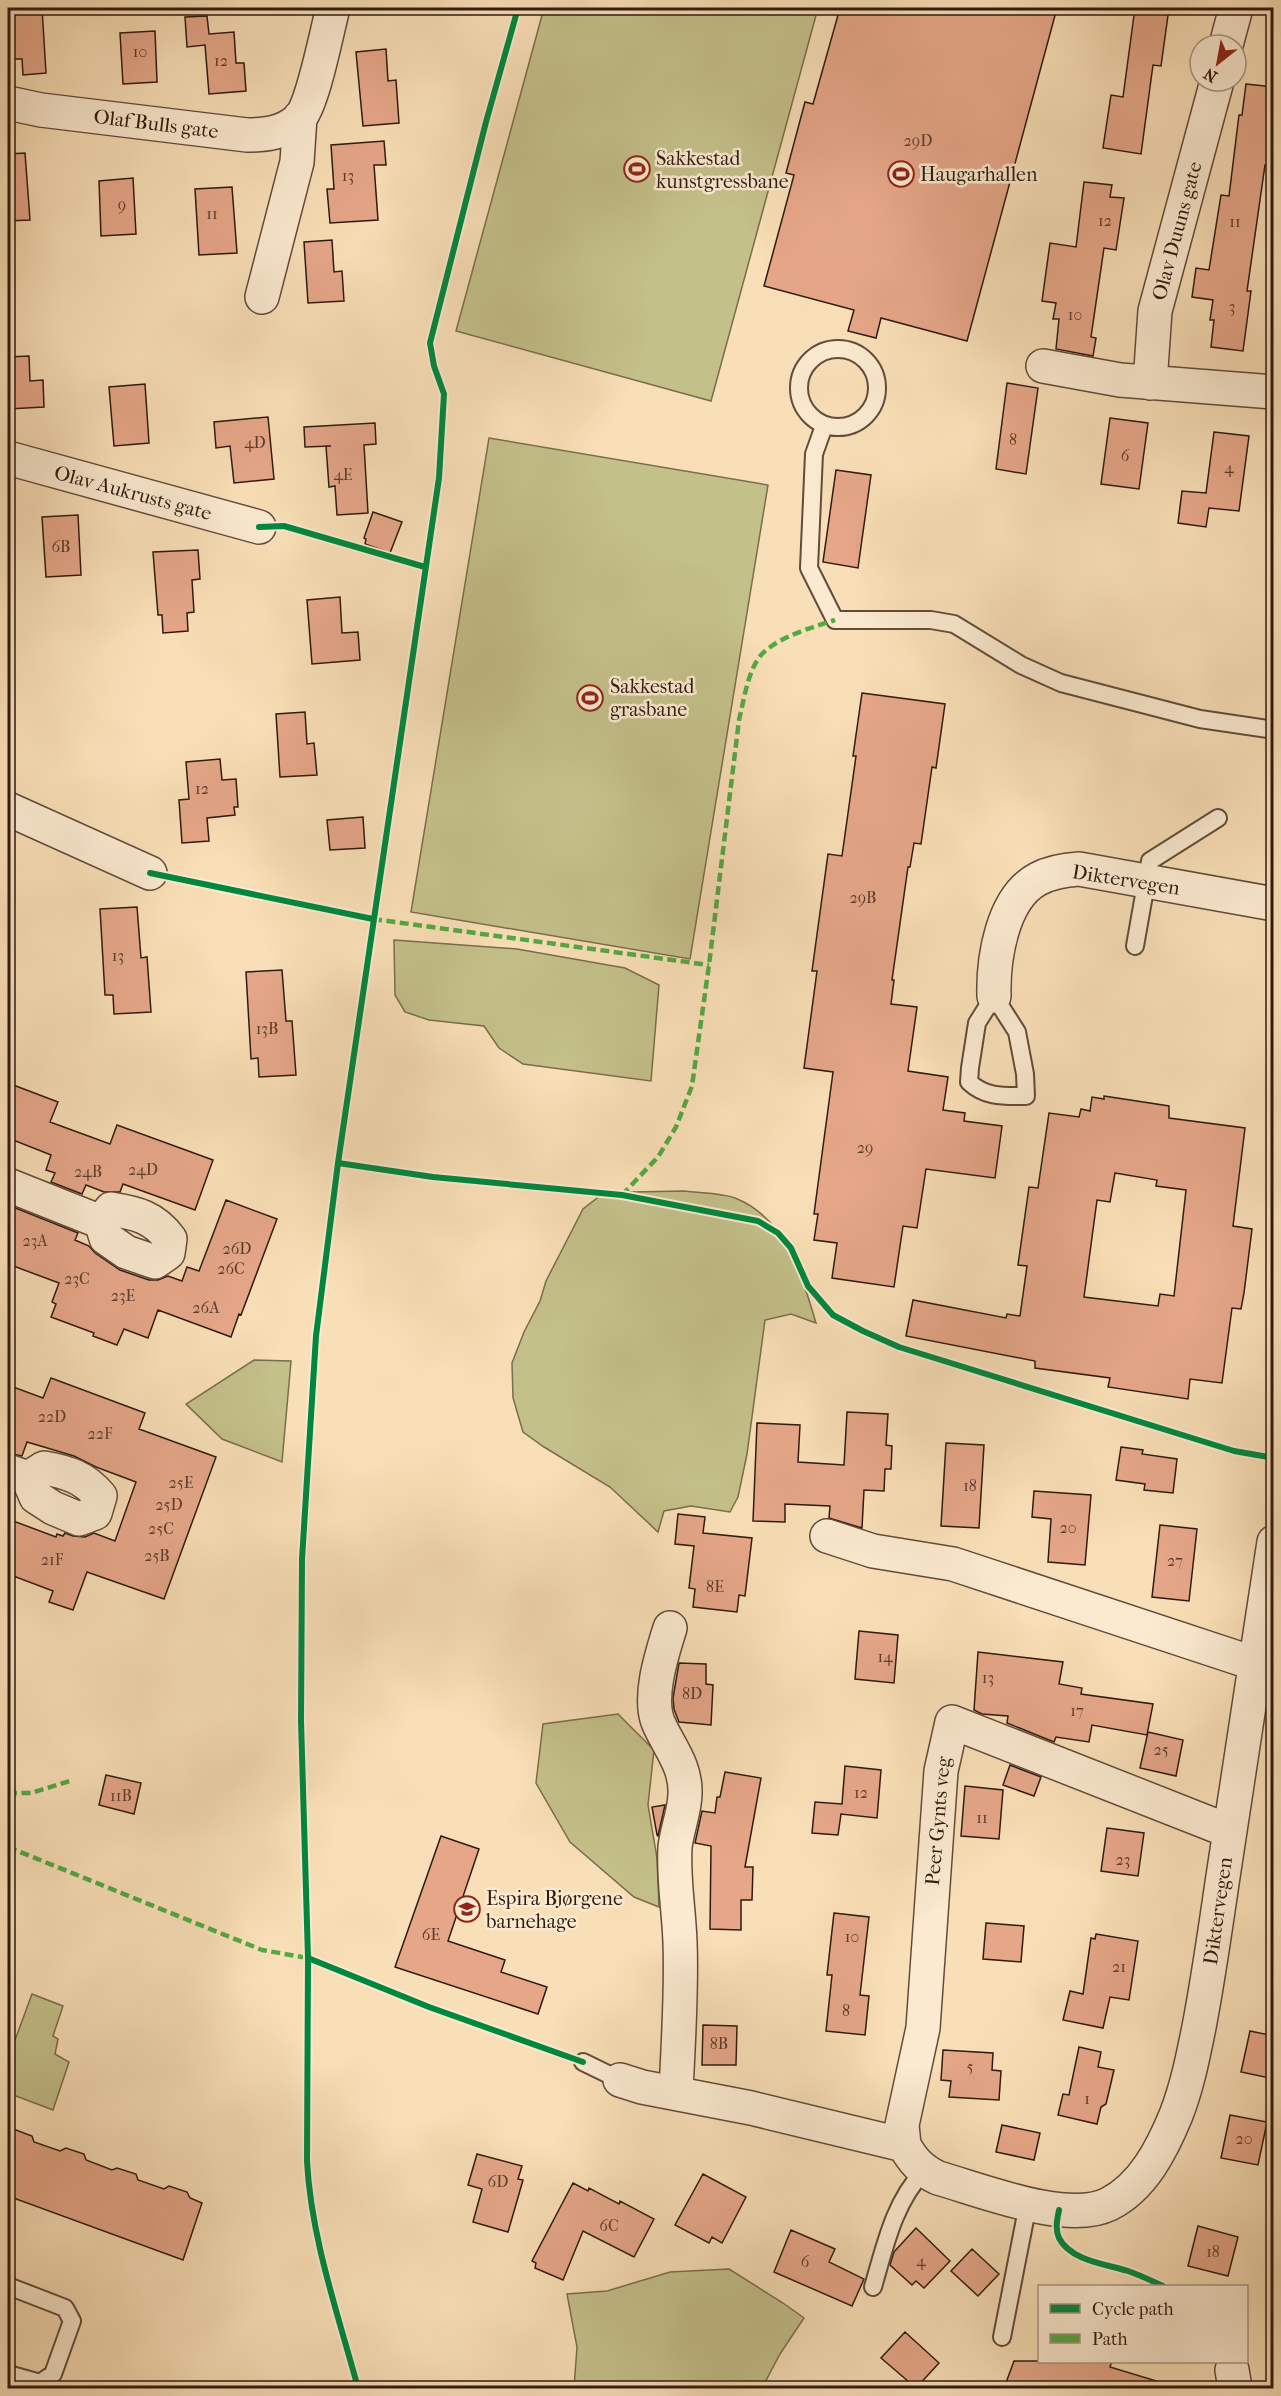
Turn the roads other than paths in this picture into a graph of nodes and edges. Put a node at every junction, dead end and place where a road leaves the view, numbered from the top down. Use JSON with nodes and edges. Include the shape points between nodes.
{"nodes":[{"id":1,"x":333,"y":8,"type":"edge"},
{"id":2,"x":1236,"y":8,"type":"edge"},
{"id":3,"x":1229,"y":33,"type":"edge"},
{"id":4,"x":1214,"y":93,"type":"edge"},
{"id":5,"x":8,"y":103,"type":"edge"},
{"id":6,"x":300,"y":117,"type":"junction"},
{"id":7,"x":261,"y":297,"type":"dead end"},
{"id":8,"x":1043,"y":366,"type":"dead end"},
{"id":9,"x":1150,"y":382,"type":"junction"},
{"id":10,"x":1274,"y":392,"type":"edge"},
{"id":11,"x":824,"y":426,"type":"junction"},
{"id":12,"x":8,"y":458,"type":"edge"},
{"id":13,"x":259,"y":527,"type":"dead end"},
{"id":14,"x":1274,"y":730,"type":"edge"},
{"id":15,"x":8,"y":809,"type":"edge"},
{"id":16,"x":1218,"y":818,"type":"dead end"},
{"id":17,"x":150,"y":873,"type":"dead end"},
{"id":18,"x":1145,"y":882,"type":"junction"},
{"id":19,"x":1274,"y":904,"type":"edge"},
{"id":20,"x":1135,"y":946,"type":"dead end"},
{"id":21,"x":994,"y":996,"type":"junction"},
{"id":22,"x":8,"y":1185,"type":"edge"},
{"id":23,"x":102,"y":1222,"type":"dead end"},
{"id":24,"x":827,"y":1536,"type":"dead end"},
{"id":25,"x":1274,"y":1542,"type":"edge"},
{"id":26,"x":670,"y":1628,"type":"dead end"},
{"id":27,"x":1256,"y":1664,"type":"junction"},
{"id":28,"x":1230,"y":1831,"type":"junction"},
{"id":29,"x":583,"y":2062,"type":"dead end"},
{"id":30,"x":620,"y":2079,"type":"joint"},
{"id":31,"x":676,"y":2093,"type":"junction"},
{"id":32,"x":904,"y":2145,"type":"junction"},
{"id":33,"x":924,"y":2171,"type":"junction"},
{"id":34,"x":1044,"y":2207,"type":"junction"},
{"id":35,"x":8,"y":2286,"type":"edge"},
{"id":36,"x":873,"y":2286,"type":"dead end"},
{"id":37,"x":1002,"y":2337,"type":"dead end"},
{"id":38,"x":8,"y":2374,"type":"edge"}],
"edges":[{"from":1,"to":6,"type":"street","via":[[308,102]]},
{"from":2,"to":3,"type":"street"},
{"from":4,"to":9,"type":"street","name":"Olav Duuns gate","via":[[1155,311]]},
{"from":5,"to":6,"type":"street","name":"Olaf Bulls gate","via":[[247,135],[267,135]]},
{"from":6,"to":7,"type":"street","via":[[297,162]]},
{"from":8,"to":9,"type":"street"},
{"from":9,"to":10,"type":"street"},
{"from":11,"to":11,"type":"lane","via":[[846,427],[866,417],[876,397],[875,375],[862,357],[841,349],[819,353],[803,369],[798,391],[806,412]]},
{"from":11,"to":14,"type":"lane","via":[[814,454],[809,568],[835,620],[930,620],[954,624],[1021,665],[1061,683],[1200,719]]},
{"from":12,"to":13,"type":"street","name":"Olav Aukrusts gate"},
{"from":15,"to":17,"type":"street"},
{"from":16,"to":18,"type":"lane","via":[[1150,861]]},
{"from":18,"to":19,"type":"street","name":"Diktervegen"},
{"from":18,"to":20,"type":"lane"},
{"from":18,"to":21,"type":"street","name":"Diktervegen","via":[[1079,869],[1057,871],[1036,879],[1009,911],[999,940]]},
{"from":21,"to":21,"type":"lane","via":[[977,1023],[969,1082],[996,1096],[1026,1096],[1017,1032]]},
{"from":22,"to":23,"type":"street"},
{"from":24,"to":27,"type":"street","via":[[873,1551],[953,1564]]},
{"from":25,"to":27,"type":"street","name":"Diktervegen"},
{"from":26,"to":31,"type":"street","via":[[656,1692],[657,1719],[680,1761],[685,1795],[675,1845],[681,1981]]},
{"from":27,"to":28,"type":"street","name":"Diktervegen"},
{"from":28,"to":32,"type":"street","name":"Peer Gynts veg","via":[[952,1722],[941,1771],[923,2028],[903,2125]]},
{"from":28,"to":34,"type":"street","name":"Diktervegen","via":[[1192,2064],[1172,2124],[1145,2173],[1129,2192],[1108,2205],[1083,2211]]},
{"from":29,"to":30,"type":"lane"},
{"from":30,"to":31,"type":"street"},
{"from":31,"to":32,"type":"street"},
{"from":32,"to":33,"type":"street"},
{"from":33,"to":34,"type":"street"},
{"from":33,"to":36,"type":"lane","via":[[905,2195],[893,2222]]},
{"from":34,"to":37,"type":"lane"},
{"from":35,"to":38,"type":"lane","via":[[65,2308],[72,2321],[53,2374],[39,2383]]}]}
